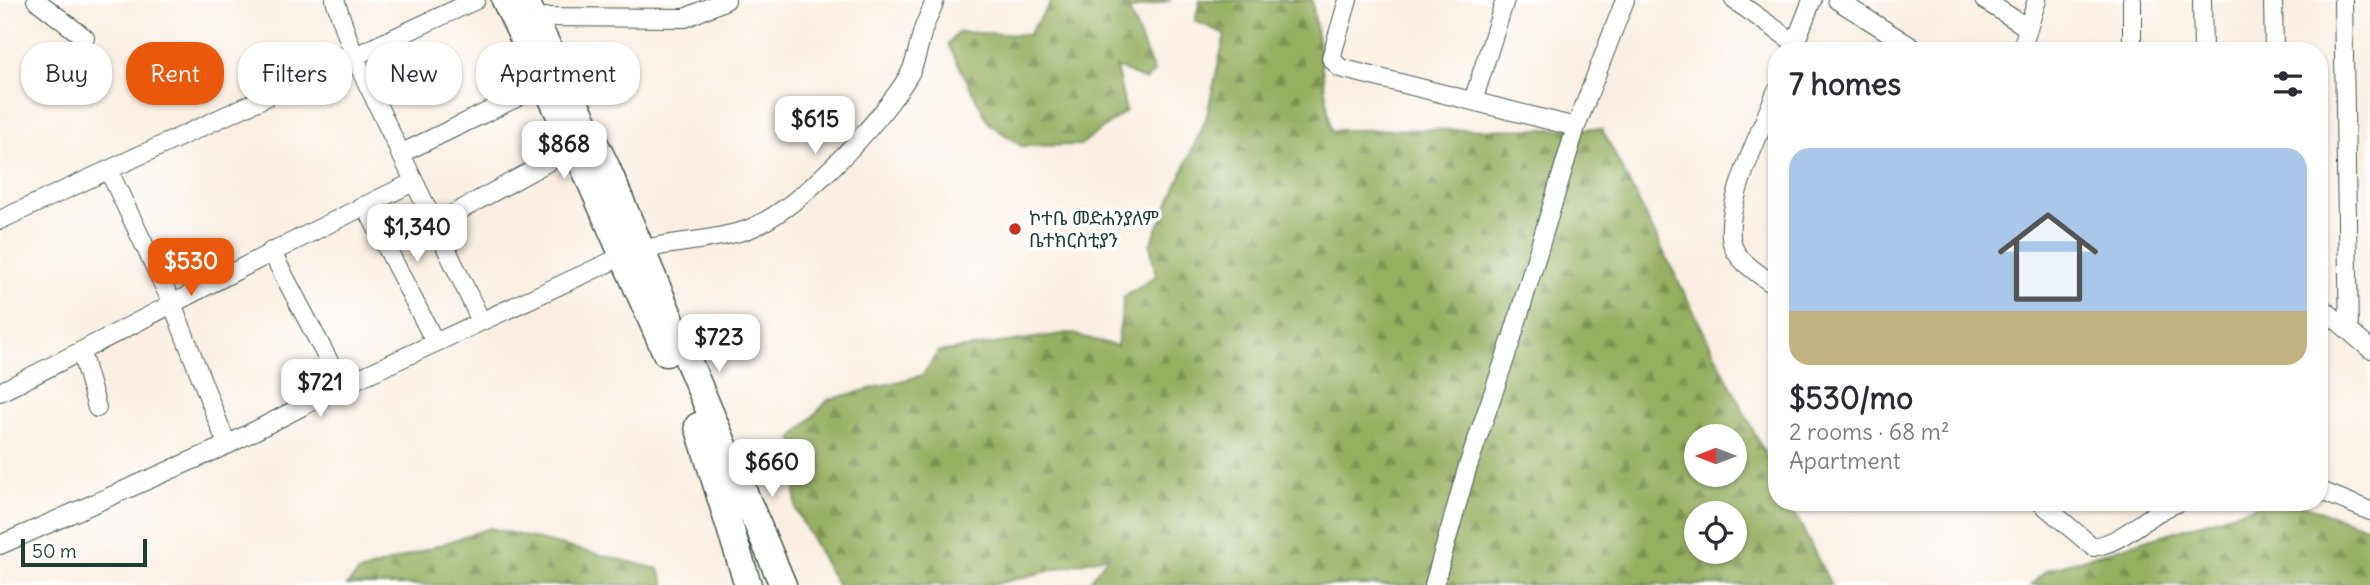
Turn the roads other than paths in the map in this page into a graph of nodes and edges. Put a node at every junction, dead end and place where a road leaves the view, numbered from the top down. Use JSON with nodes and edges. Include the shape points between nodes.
{"nodes":[{"id":1,"x":36,"y":0,"type":"edge"},
{"id":2,"x":335,"y":0,"type":"edge"},
{"id":3,"x":477,"y":0,"type":"edge"},
{"id":4,"x":505,"y":0,"type":"edge"},
{"id":5,"x":726,"y":0,"type":"edge"},
{"id":6,"x":935,"y":0,"type":"edge"},
{"id":7,"x":1348,"y":0,"type":"edge"},
{"id":8,"x":1505,"y":0,"type":"edge"},
{"id":9,"x":1625,"y":0,"type":"edge"},
{"id":10,"x":1734,"y":0,"type":"edge"},
{"id":11,"x":1812,"y":0,"type":"edge"},
{"id":12,"x":1837,"y":0,"type":"edge"},
{"id":13,"x":1984,"y":0,"type":"edge"},
{"id":14,"x":2037,"y":0,"type":"edge"},
{"id":15,"x":2132,"y":0,"type":"edge"},
{"id":16,"x":2202,"y":0,"type":"edge"},
{"id":17,"x":2273,"y":0,"type":"edge"},
{"id":18,"x":2343,"y":0,"type":"edge"},
{"id":19,"x":529,"y":9,"type":"edge"},
{"id":20,"x":2028,"y":28,"type":"junction"},
{"id":21,"x":85,"y":38,"type":"dead end"},
{"id":22,"x":525,"y":42,"type":"edge"},
{"id":23,"x":1787,"y":42,"type":"edge"},
{"id":24,"x":1795,"y":42,"type":"edge"},
{"id":25,"x":1904,"y":42,"type":"edge"},
{"id":26,"x":2024,"y":42,"type":"edge"},
{"id":27,"x":2132,"y":42,"type":"edge"},
{"id":28,"x":2203,"y":42,"type":"edge"},
{"id":29,"x":2274,"y":42,"type":"edge"},
{"id":30,"x":354,"y":57,"type":"junction"},
{"id":31,"x":1473,"y":101,"type":"junction"},
{"id":32,"x":502,"y":105,"type":"edge"},
{"id":33,"x":555,"y":105,"type":"edge"},
{"id":34,"x":1768,"y":113,"type":"edge"},
{"id":35,"x":1576,"y":127,"type":"junction"},
{"id":36,"x":575,"y":147,"type":"junction"},
{"id":37,"x":400,"y":154,"type":"junction"},
{"id":38,"x":109,"y":171,"type":"junction"},
{"id":39,"x":414,"y":182,"type":"junction"},
{"id":40,"x":365,"y":205,"type":"junction"},
{"id":41,"x":0,"y":220,"type":"edge"},
{"id":42,"x":435,"y":224,"type":"junction"},
{"id":43,"x":271,"y":251,"type":"junction"},
{"id":44,"x":632,"y":252,"type":"junction"},
{"id":45,"x":1768,"y":280,"type":"edge"},
{"id":46,"x":172,"y":303,"type":"junction"},
{"id":47,"x":2328,"y":313,"type":"edge"},
{"id":48,"x":481,"y":321,"type":"junction"},
{"id":49,"x":2349,"y":331,"type":"junction"},
{"id":50,"x":435,"y":342,"type":"junction"},
{"id":51,"x":2370,"y":349,"type":"edge"},
{"id":52,"x":81,"y":352,"type":"junction"},
{"id":53,"x":342,"y":386,"type":"junction"},
{"id":54,"x":0,"y":391,"type":"edge"},
{"id":55,"x":97,"y":408,"type":"dead end"},
{"id":56,"x":711,"y":434,"type":"junction"},
{"id":57,"x":227,"y":445,"type":"junction"},
{"id":58,"x":2328,"y":494,"type":"edge"},
{"id":59,"x":2062,"y":511,"type":"edge"},
{"id":60,"x":2159,"y":511,"type":"edge"},
{"id":61,"x":2370,"y":511,"type":"edge"},
{"id":62,"x":2,"y":538,"type":"edge"},
{"id":63,"x":748,"y":585,"type":"edge"},
{"id":64,"x":783,"y":585,"type":"edge"},
{"id":65,"x":1434,"y":585,"type":"edge"}],
"edges":[{"from":1,"to":21,"type":"street"},
{"from":2,"to":30,"type":"street"},
{"from":3,"to":30,"type":"street"},
{"from":4,"to":22,"type":"main road"},
{"from":5,"to":19,"type":"street","via":[[685,18]]},
{"from":6,"to":44,"type":"street","via":[[908,75],[860,140],[813,184],[774,216],[745,230]]},
{"from":7,"to":31,"type":"street","via":[[1331,58],[1340,68]]},
{"from":8,"to":31,"type":"street"},
{"from":9,"to":35,"type":"street"},
{"from":10,"to":23,"type":"street"},
{"from":11,"to":24,"type":"street"},
{"from":12,"to":25,"type":"street"},
{"from":13,"to":20,"type":"street"},
{"from":14,"to":20,"type":"street"},
{"from":15,"to":27,"type":"street"},
{"from":16,"to":28,"type":"street"},
{"from":17,"to":29,"type":"street"},
{"from":18,"to":49,"type":"street"},
{"from":19,"to":44,"type":"main road","via":[[606,166]]},
{"from":20,"to":26,"type":"street"},
{"from":30,"to":37,"type":"street"},
{"from":30,"to":38,"type":"street"},
{"from":31,"to":35,"type":"street"},
{"from":32,"to":37,"type":"street"},
{"from":33,"to":36,"type":"main road"},
{"from":34,"to":45,"type":"street","via":[[1735,200],[1730,227],[1734,248]]},
{"from":35,"to":65,"type":"street"},
{"from":36,"to":42,"type":"street"},
{"from":36,"to":44,"type":"main road"},
{"from":37,"to":39,"type":"street"},
{"from":38,"to":41,"type":"street"},
{"from":38,"to":46,"type":"street"},
{"from":39,"to":40,"type":"street"},
{"from":39,"to":42,"type":"street"},
{"from":40,"to":43,"type":"street"},
{"from":40,"to":50,"type":"street"},
{"from":42,"to":48,"type":"street"},
{"from":43,"to":46,"type":"street"},
{"from":43,"to":53,"type":"street"},
{"from":44,"to":48,"type":"street"},
{"from":44,"to":56,"type":"main road"},
{"from":46,"to":52,"type":"street"},
{"from":46,"to":57,"type":"street"},
{"from":47,"to":49,"type":"street"},
{"from":48,"to":50,"type":"street"},
{"from":49,"to":51,"type":"street"},
{"from":50,"to":53,"type":"street"},
{"from":52,"to":54,"type":"street"},
{"from":52,"to":55,"type":"street"},
{"from":53,"to":57,"type":"street"},
{"from":56,"to":63,"type":"main road"},
{"from":56,"to":64,"type":"main road"},
{"from":57,"to":62,"type":"street"},
{"from":58,"to":61,"type":"street"},
{"from":59,"to":60,"type":"street","via":[[2093,547],[2107,545]]}]}
